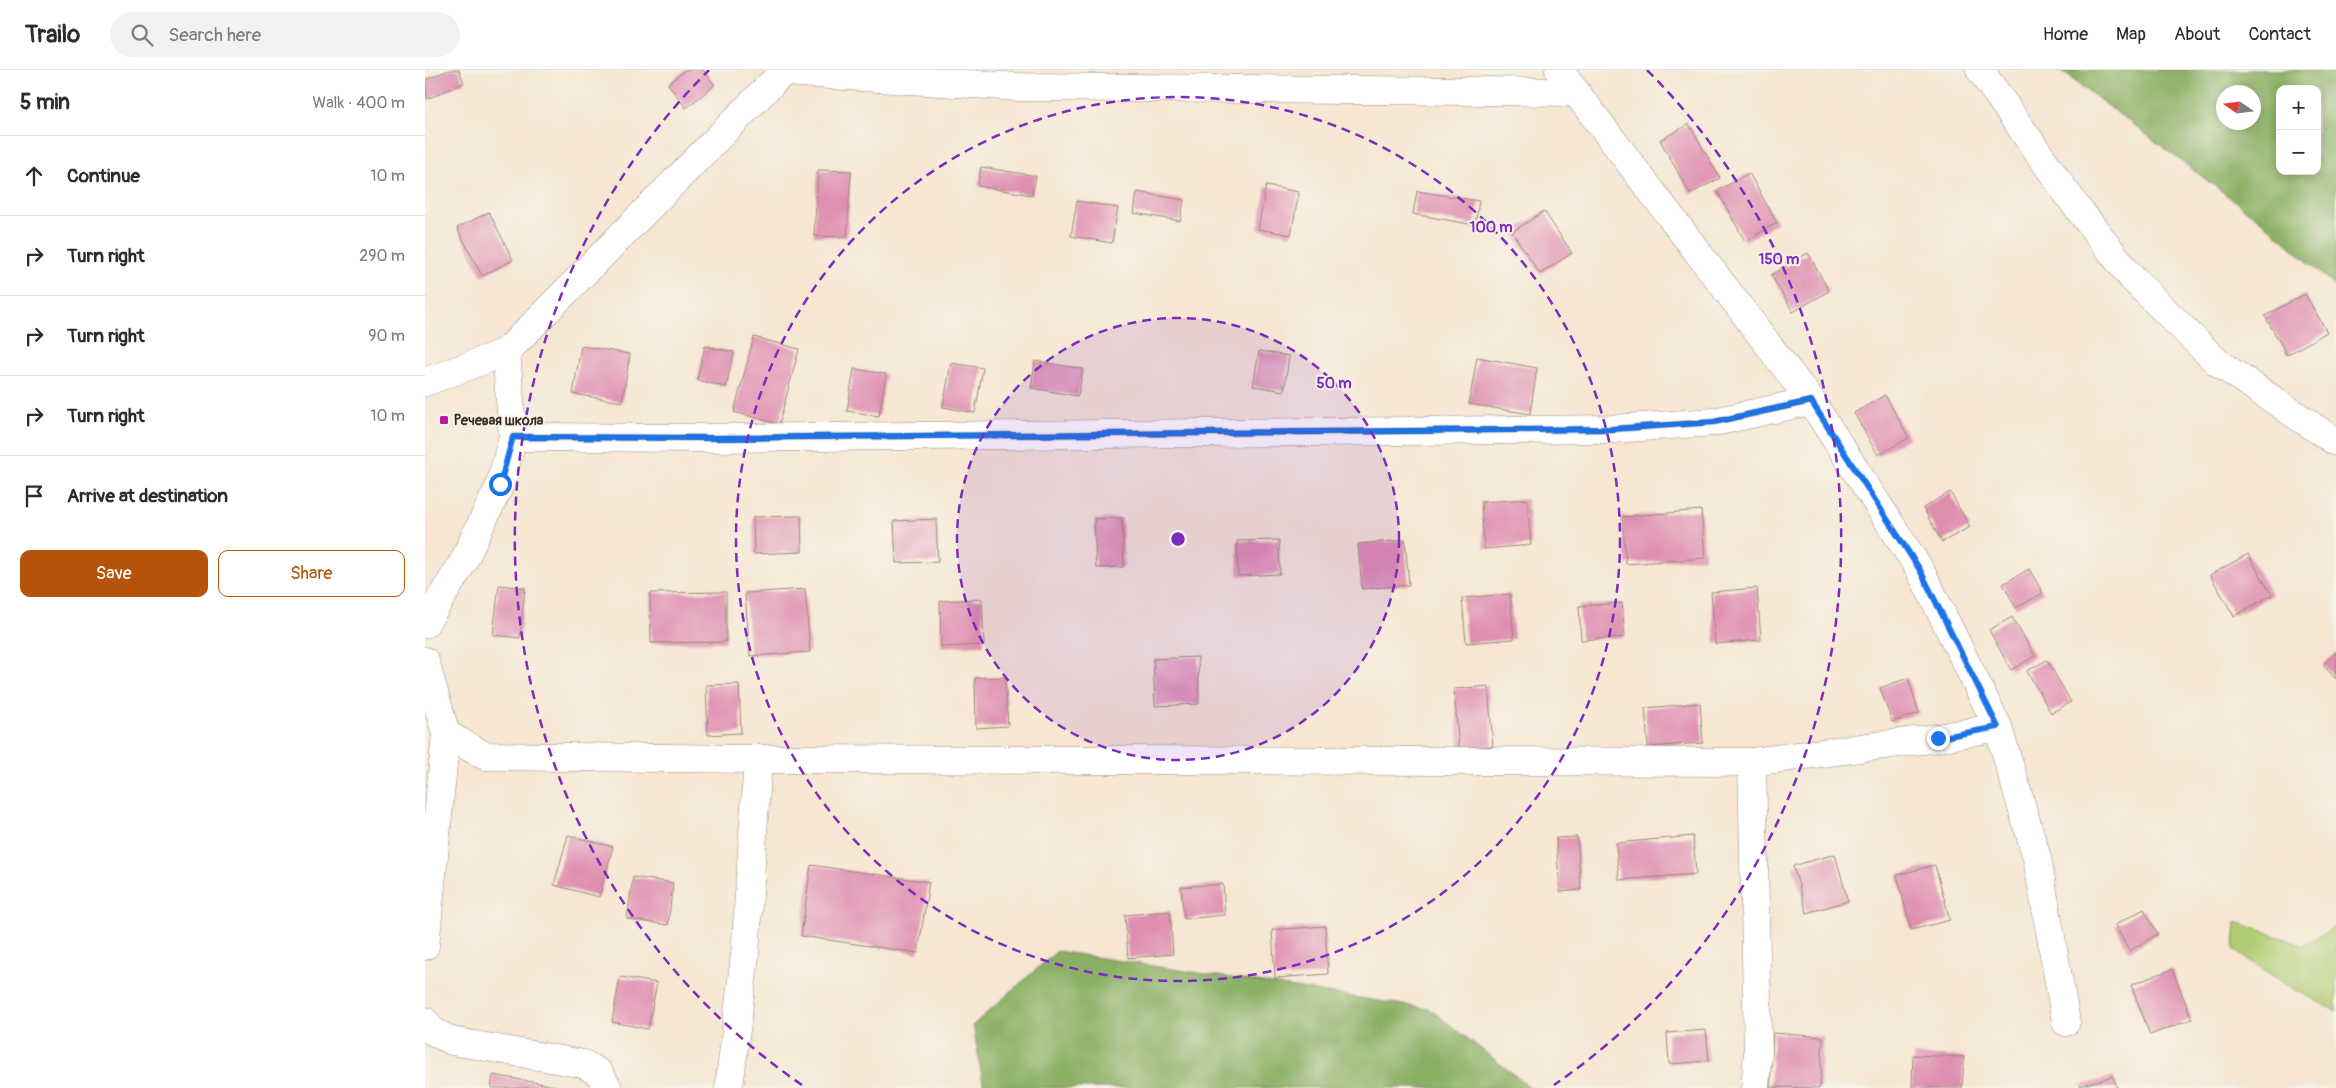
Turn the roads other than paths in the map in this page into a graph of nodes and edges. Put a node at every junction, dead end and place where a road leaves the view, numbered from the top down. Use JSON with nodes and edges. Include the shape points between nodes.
{"nodes":[{"id":1,"x":1559,"y":70,"type":"edge"},
{"id":2,"x":1979,"y":70,"type":"edge"},
{"id":3,"x":784,"y":71,"type":"edge"},
{"id":4,"x":1575,"y":92,"type":"junction"},
{"id":5,"x":506,"y":352,"type":"junction"},
{"id":6,"x":425,"y":382,"type":"edge"},
{"id":7,"x":1811,"y":401,"type":"junction"},
{"id":8,"x":513,"y":437,"type":"junction"},
{"id":9,"x":2336,"y":442,"type":"edge"},
{"id":10,"x":425,"y":624,"type":"edge"},
{"id":11,"x":425,"y":661,"type":"edge"},
{"id":12,"x":1998,"y":727,"type":"junction"},
{"id":13,"x":446,"y":734,"type":"junction"},
{"id":14,"x":757,"y":759,"type":"junction"},
{"id":15,"x":1752,"y":762,"type":"junction"},
{"id":16,"x":425,"y":946,"type":"edge"},
{"id":17,"x":425,"y":1021,"type":"edge"},
{"id":18,"x":2065,"y":1022,"type":"dead end"},
{"id":19,"x":608,"y":1088,"type":"edge"},
{"id":20,"x":729,"y":1088,"type":"edge"},
{"id":21,"x":1755,"y":1088,"type":"edge"}],
"edges":[{"from":1,"to":4,"type":"street"},
{"from":2,"to":9,"type":"street","via":[[2132,278],[2217,362]]},
{"from":3,"to":4,"type":"street","via":[[1018,88]]},
{"from":3,"to":5,"type":"street"},
{"from":4,"to":7,"type":"street"},
{"from":5,"to":6,"type":"street"},
{"from":5,"to":8,"type":"street"},
{"from":7,"to":8,"type":"street","via":[[1714,422],[1612,429]]},
{"from":7,"to":12,"type":"street","via":[[1920,570]]},
{"from":8,"to":10,"type":"street","via":[[500,484],[462,564]]},
{"from":11,"to":13,"type":"street"},
{"from":12,"to":15,"type":"street"},
{"from":12,"to":18,"type":"street","via":[[2037,858]]},
{"from":13,"to":14,"type":"street","via":[[485,756]]},
{"from":13,"to":16,"type":"street"},
{"from":14,"to":15,"type":"street"},
{"from":14,"to":20,"type":"street","via":[[745,955]]},
{"from":15,"to":21,"type":"street","via":[[1758,1052]]},
{"from":17,"to":19,"type":"street","via":[[452,1041],[584,1064],[599,1073]]}]}
